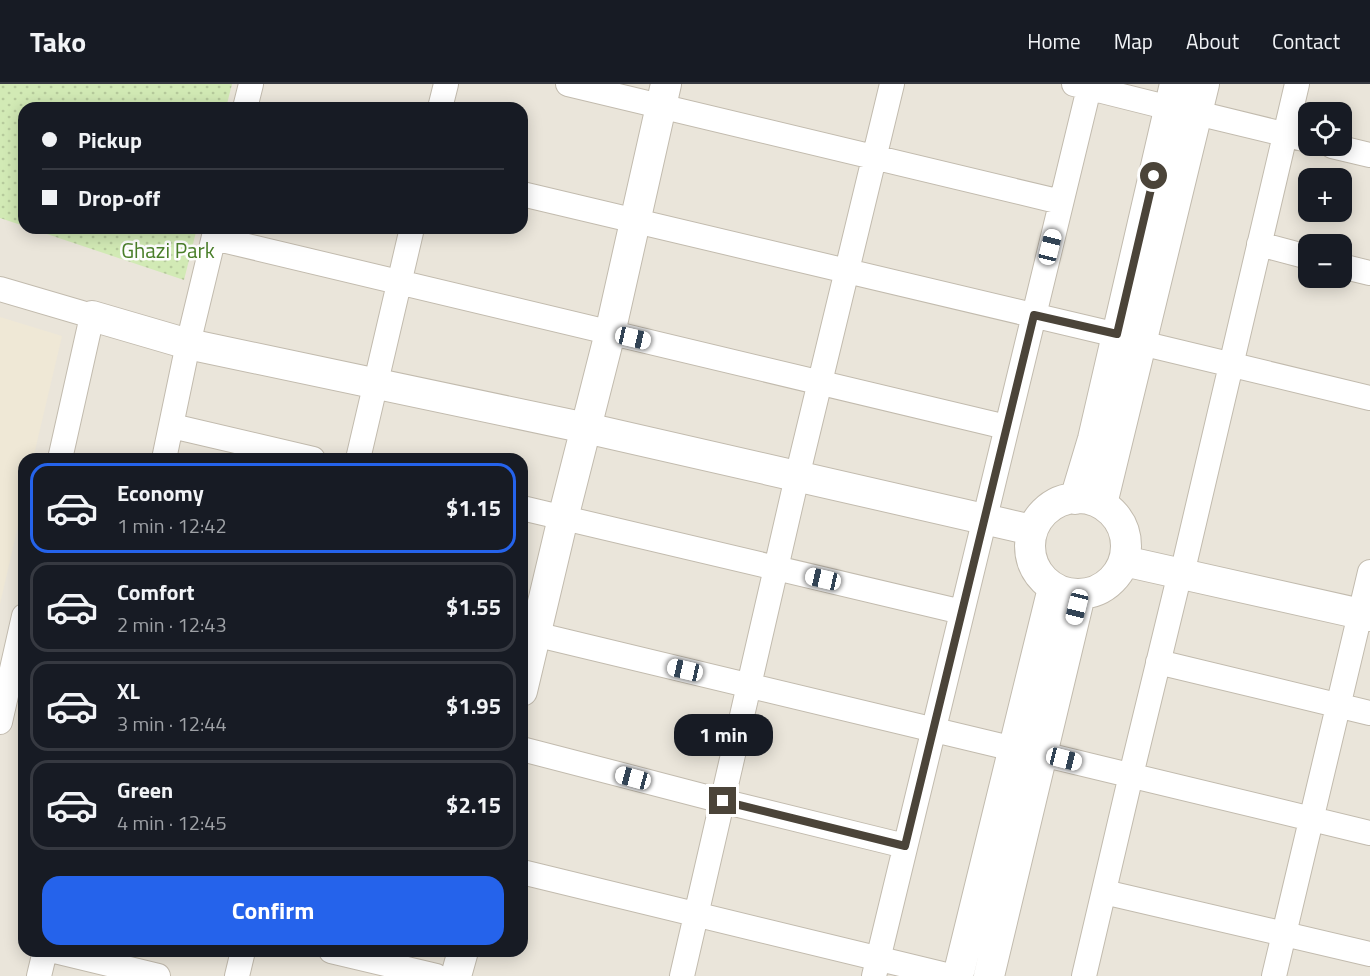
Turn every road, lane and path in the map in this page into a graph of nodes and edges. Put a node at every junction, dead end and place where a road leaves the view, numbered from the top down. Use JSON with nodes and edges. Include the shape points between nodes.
{"nodes":[{"id":1,"x":251,"y":84,"type":"edge"},
{"id":2,"x":446,"y":84,"type":"edge"},
{"id":3,"x":568,"y":84,"type":"edge"},
{"id":4,"x":892,"y":84,"type":"edge"},
{"id":5,"x":1203,"y":84,"type":"edge"},
{"id":6,"x":1297,"y":84,"type":"edge"},
{"id":7,"x":1084,"y":85,"type":"edge"},
{"id":8,"x":664,"y":95,"type":"edge"},
{"id":9,"x":246,"y":102,"type":"edge"},
{"id":10,"x":442,"y":102,"type":"edge"},
{"id":11,"x":1180,"y":102,"type":"edge"},
{"id":12,"x":1297,"y":137,"type":"edge"},
{"id":13,"x":1352,"y":151,"type":"edge"},
{"id":14,"x":1370,"y":155,"type":"edge"},
{"id":15,"x":875,"y":157,"type":"junction"},
{"id":16,"x":528,"y":195,"type":"edge"},
{"id":17,"x":1061,"y":202,"type":"junction"},
{"id":18,"x":635,"y":220,"type":"junction"},
{"id":19,"x":215,"y":234,"type":"edge"},
{"id":20,"x":219,"y":234,"type":"edge"},
{"id":21,"x":411,"y":234,"type":"edge"},
{"id":22,"x":1259,"y":244,"type":"junction"},
{"id":23,"x":1298,"y":254,"type":"edge"},
{"id":24,"x":1352,"y":269,"type":"edge"},
{"id":25,"x":847,"y":271,"type":"junction"},
{"id":26,"x":1370,"y":273,"type":"edge"},
{"id":27,"x":399,"y":282,"type":"junction"},
{"id":28,"x":0,"y":289,"type":"edge"},
{"id":29,"x":1034,"y":315,"type":"junction"},
{"id":30,"x":92,"y":316,"type":"junction"},
{"id":31,"x":610,"y":333,"type":"junction"},
{"id":32,"x":1129,"y":339,"type":"junction"},
{"id":33,"x":188,"y":344,"type":"junction"},
{"id":34,"x":1231,"y":365,"type":"junction"},
{"id":35,"x":820,"y":383,"type":"junction"},
{"id":36,"x":376,"y":384,"type":"junction"},
{"id":37,"x":1370,"y":398,"type":"edge"},
{"id":38,"x":172,"y":426,"type":"junction"},
{"id":39,"x":1006,"y":427,"type":"junction"},
{"id":40,"x":586,"y":428,"type":"junction"},
{"id":41,"x":61,"y":453,"type":"edge"},
{"id":42,"x":165,"y":453,"type":"edge"},
{"id":43,"x":287,"y":453,"type":"edge"},
{"id":44,"x":359,"y":453,"type":"edge"},
{"id":45,"x":797,"y":477,"type":"junction"},
{"id":46,"x":1088,"y":501,"type":"junction"},
{"id":47,"x":528,"y":509,"type":"edge"},
{"id":48,"x":563,"y":518,"type":"junction"},
{"id":49,"x":984,"y":519,"type":"junction"},
{"id":50,"x":1032,"y":530,"type":"junction"},
{"id":51,"x":1124,"y":561,"type":"junction"},
{"id":52,"x":776,"y":568,"type":"junction"},
{"id":53,"x":1370,"y":572,"type":"edge"},
{"id":54,"x":1181,"y":574,"type":"junction"},
{"id":55,"x":1067,"y":591,"type":"junction"},
{"id":56,"x":962,"y":612,"type":"junction"},
{"id":57,"x":1365,"y":615,"type":"edge"},
{"id":58,"x":528,"y":632,"type":"edge"},
{"id":59,"x":18,"y":642,"type":"edge"},
{"id":60,"x":1158,"y":662,"type":"junction"},
{"id":61,"x":749,"y":685,"type":"junction"},
{"id":62,"x":1338,"y":706,"type":"junction"},
{"id":63,"x":1370,"y":713,"type":"edge"},
{"id":64,"x":0,"y":722,"type":"edge"},
{"id":65,"x":934,"y":730,"type":"junction"},
{"id":66,"x":528,"y":751,"type":"edge"},
{"id":67,"x":1028,"y":752,"type":"junction"},
{"id":68,"x":1131,"y":776,"type":"junction"},
{"id":69,"x":723,"y":801,"type":"junction"},
{"id":70,"x":1311,"y":819,"type":"junction"},
{"id":71,"x":1370,"y":833,"type":"edge"},
{"id":72,"x":905,"y":846,"type":"junction"},
{"id":73,"x":528,"y":873,"type":"edge"},
{"id":74,"x":1104,"y":892,"type":"junction"},
{"id":75,"x":696,"y":915,"type":"junction"},
{"id":76,"x":1284,"y":934,"type":"junction"},
{"id":77,"x":1370,"y":954,"type":"edge"},
{"id":78,"x":44,"y":957,"type":"edge"},
{"id":79,"x":80,"y":957,"type":"edge"},
{"id":80,"x":242,"y":957,"type":"edge"},
{"id":81,"x":356,"y":957,"type":"edge"},
{"id":82,"x":461,"y":957,"type":"edge"},
{"id":83,"x":876,"y":967,"type":"edge"},
{"id":84,"x":39,"y":976,"type":"edge"},
{"id":85,"x":159,"y":976,"type":"edge"},
{"id":86,"x":237,"y":976,"type":"edge"},
{"id":87,"x":436,"y":976,"type":"edge"},
{"id":88,"x":456,"y":976,"type":"edge"},
{"id":89,"x":682,"y":976,"type":"edge"},
{"id":90,"x":950,"y":976,"type":"edge"},
{"id":91,"x":958,"y":976,"type":"edge"},
{"id":92,"x":989,"y":976,"type":"edge"},
{"id":93,"x":1084,"y":976,"type":"edge"},
{"id":94,"x":1274,"y":976,"type":"edge"}],
"edges":[{"from":1,"to":9,"type":"street"},
{"from":2,"to":10,"type":"street"},
{"from":3,"to":8,"type":"street"},
{"from":4,"to":15,"type":"street"},
{"from":5,"to":11,"type":"street"},
{"from":6,"to":12,"type":"street"},
{"from":7,"to":11,"type":"street"},
{"from":7,"to":17,"type":"street"},
{"from":8,"to":15,"type":"street"},
{"from":8,"to":18,"type":"street"},
{"from":11,"to":12,"type":"street"},
{"from":11,"to":32,"type":"street"},
{"from":12,"to":22,"type":"street"},
{"from":13,"to":14,"type":"street"},
{"from":15,"to":17,"type":"street"},
{"from":15,"to":25,"type":"street"},
{"from":16,"to":18,"type":"street"},
{"from":17,"to":29,"type":"street"},
{"from":18,"to":25,"type":"street"},
{"from":18,"to":31,"type":"street"},
{"from":19,"to":33,"type":"street"},
{"from":20,"to":27,"type":"street"},
{"from":21,"to":27,"type":"street"},
{"from":22,"to":23,"type":"street"},
{"from":22,"to":34,"type":"street"},
{"from":24,"to":26,"type":"street"},
{"from":25,"to":29,"type":"street"},
{"from":25,"to":35,"type":"street"},
{"from":27,"to":31,"type":"street"},
{"from":27,"to":36,"type":"street"},
{"from":28,"to":30,"type":"street"},
{"from":29,"to":32,"type":"street"},
{"from":29,"to":39,"type":"street"},
{"from":30,"to":33,"type":"street"},
{"from":30,"to":41,"type":"street"},
{"from":31,"to":35,"type":"street"},
{"from":31,"to":40,"type":"street"},
{"from":32,"to":34,"type":"street"},
{"from":32,"to":46,"type":"street","via":[[1093,439]]},
{"from":33,"to":36,"type":"street"},
{"from":33,"to":38,"type":"street"},
{"from":34,"to":37,"type":"street"},
{"from":34,"to":54,"type":"street"},
{"from":35,"to":39,"type":"street"},
{"from":35,"to":45,"type":"street"},
{"from":36,"to":40,"type":"street"},
{"from":36,"to":44,"type":"street"},
{"from":38,"to":42,"type":"street"},
{"from":38,"to":43,"type":"street"},
{"from":39,"to":49,"type":"street"},
{"from":40,"to":45,"type":"street"},
{"from":40,"to":48,"type":"street"},
{"from":45,"to":49,"type":"street"},
{"from":45,"to":52,"type":"street"},
{"from":46,"to":50,"type":"street","via":[[1053,505]]},
{"from":46,"to":51,"type":"street","via":[[1114,514],[1122,526],[1126,542]]},
{"from":47,"to":48,"type":"street"},
{"from":48,"to":52,"type":"street"},
{"from":48,"to":58,"type":"street"},
{"from":49,"to":50,"type":"street"},
{"from":49,"to":56,"type":"street"},
{"from":50,"to":55,"type":"street","via":[[1029,547],[1040,578]]},
{"from":51,"to":54,"type":"street"},
{"from":51,"to":55,"type":"street","via":[[1110,583],[1097,591]]},
{"from":52,"to":56,"type":"street"},
{"from":52,"to":61,"type":"street"},
{"from":53,"to":57,"type":"street"},
{"from":54,"to":57,"type":"street"},
{"from":54,"to":60,"type":"street"},
{"from":55,"to":67,"type":"street"},
{"from":56,"to":65,"type":"street"},
{"from":57,"to":62,"type":"street"},
{"from":58,"to":61,"type":"street"},
{"from":59,"to":64,"type":"street"},
{"from":60,"to":62,"type":"street"},
{"from":60,"to":68,"type":"street"},
{"from":61,"to":65,"type":"street"},
{"from":61,"to":69,"type":"street"},
{"from":62,"to":63,"type":"street"},
{"from":62,"to":70,"type":"street"},
{"from":65,"to":67,"type":"street"},
{"from":65,"to":72,"type":"street"},
{"from":66,"to":69,"type":"street"},
{"from":67,"to":68,"type":"street"},
{"from":67,"to":91,"type":"street"},
{"from":67,"to":92,"type":"street"},
{"from":68,"to":70,"type":"street"},
{"from":68,"to":74,"type":"street"},
{"from":69,"to":72,"type":"street"},
{"from":69,"to":75,"type":"street"},
{"from":70,"to":71,"type":"street"},
{"from":70,"to":76,"type":"street"},
{"from":72,"to":83,"type":"street"},
{"from":73,"to":75,"type":"street"},
{"from":74,"to":76,"type":"street"},
{"from":74,"to":93,"type":"street"},
{"from":75,"to":83,"type":"street"},
{"from":75,"to":89,"type":"street"},
{"from":76,"to":77,"type":"street"},
{"from":76,"to":94,"type":"street"},
{"from":78,"to":84,"type":"street"},
{"from":79,"to":85,"type":"street"},
{"from":80,"to":86,"type":"street"},
{"from":81,"to":87,"type":"street"},
{"from":82,"to":88,"type":"street"},
{"from":83,"to":90,"type":"street"}]}
